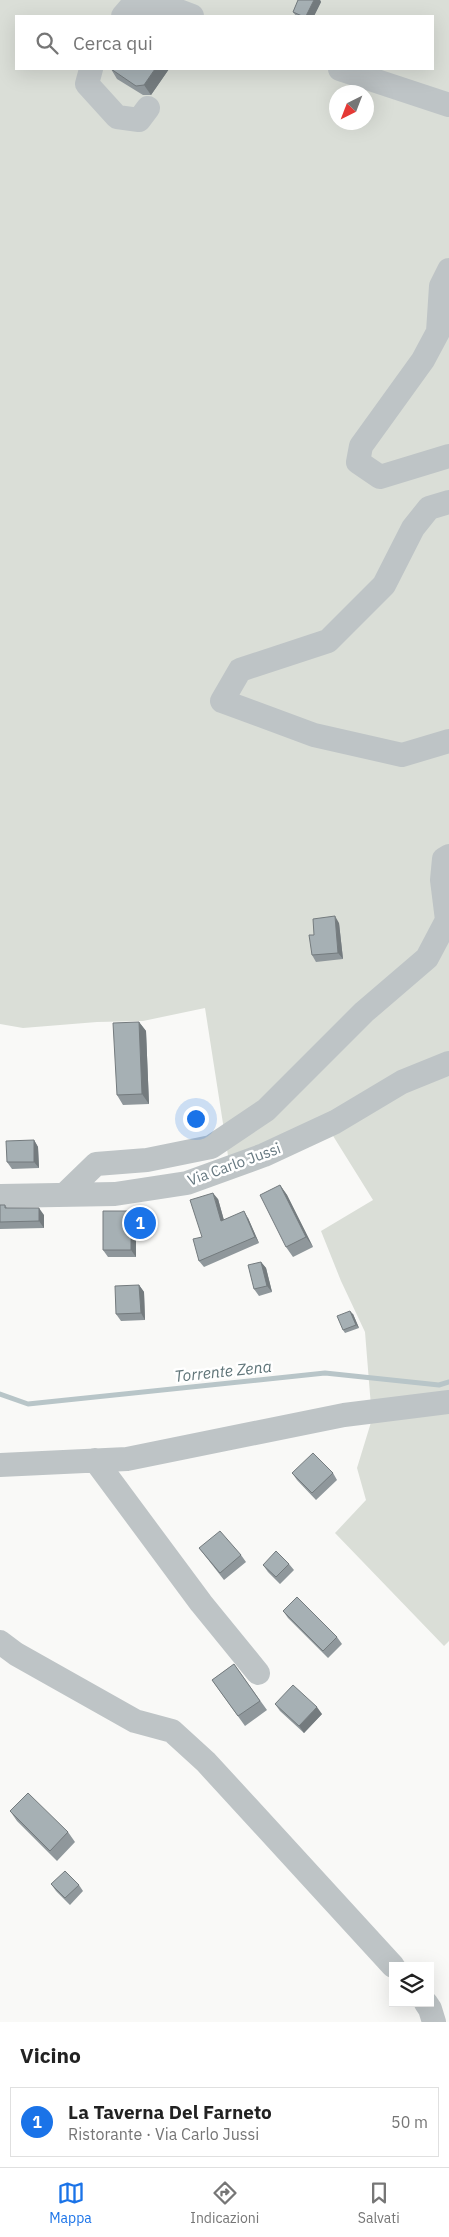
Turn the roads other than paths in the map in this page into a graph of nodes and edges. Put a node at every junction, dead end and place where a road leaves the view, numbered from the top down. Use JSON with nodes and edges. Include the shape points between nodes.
{"nodes":[{"id":1,"x":123,"y":15,"type":"edge"},
{"id":2,"x":189,"y":15,"type":"edge"},
{"id":3,"x":91,"y":70,"type":"edge"},
{"id":4,"x":343,"y":70,"type":"edge"},
{"id":5,"x":449,"y":105,"type":"edge"},
{"id":6,"x":148,"y":108,"type":"dead end"},
{"id":7,"x":449,"y":270,"type":"edge"},
{"id":8,"x":449,"y":456,"type":"edge"},
{"id":9,"x":449,"y":502,"type":"edge"},
{"id":10,"x":449,"y":741,"type":"edge"},
{"id":11,"x":449,"y":856,"type":"edge"},
{"id":12,"x":449,"y":1063,"type":"edge"},
{"id":13,"x":64,"y":1195,"type":"junction"},
{"id":14,"x":0,"y":1196,"type":"edge"},
{"id":15,"x":449,"y":1402,"type":"edge"},
{"id":16,"x":95,"y":1460,"type":"junction"},
{"id":17,"x":0,"y":1465,"type":"edge"},
{"id":18,"x":0,"y":1642,"type":"edge"},
{"id":19,"x":258,"y":1673,"type":"dead end"},
{"id":20,"x":389,"y":1962,"type":"edge"},
{"id":21,"x":429,"y":2007,"type":"edge"},
{"id":22,"x":434,"y":2022,"type":"edge"}],
"edges":[{"from":1,"to":2,"type":"street","via":[[129,9],[158,3]]},
{"from":3,"to":6,"type":"street","via":[[87,84],[117,117],[138,120]]},
{"from":4,"to":5,"type":"street"},
{"from":7,"to":8,"type":"street","via":[[441,286],[438,332],[423,360],[361,446],[358,462],[380,477]]},
{"from":9,"to":10,"type":"street","via":[[429,508],[413,528],[384,585],[328,641],[240,670],[222,701],[314,736],[402,755]]},
{"from":11,"to":13,"type":"street","via":[[444,860],[442,880],[447,920],[427,958],[364,1012],[266,1110],[211,1146],[147,1160],[96,1164]]},
{"from":12,"to":13,"type":"street","name":"Via Carlo Jussi","via":[[402,1082],[335,1122],[264,1155],[187,1183],[115,1194]]},
{"from":13,"to":14,"type":"street","name":"Via Carlo Jussi"},
{"from":15,"to":16,"type":"street","via":[[344,1415],[127,1459]]},
{"from":16,"to":17,"type":"street"},
{"from":16,"to":19,"type":"street","via":[[201,1603]]},
{"from":18,"to":20,"type":"street","via":[[135,1721],[172,1731],[206,1762]]},
{"from":21,"to":22,"type":"street"}]}
